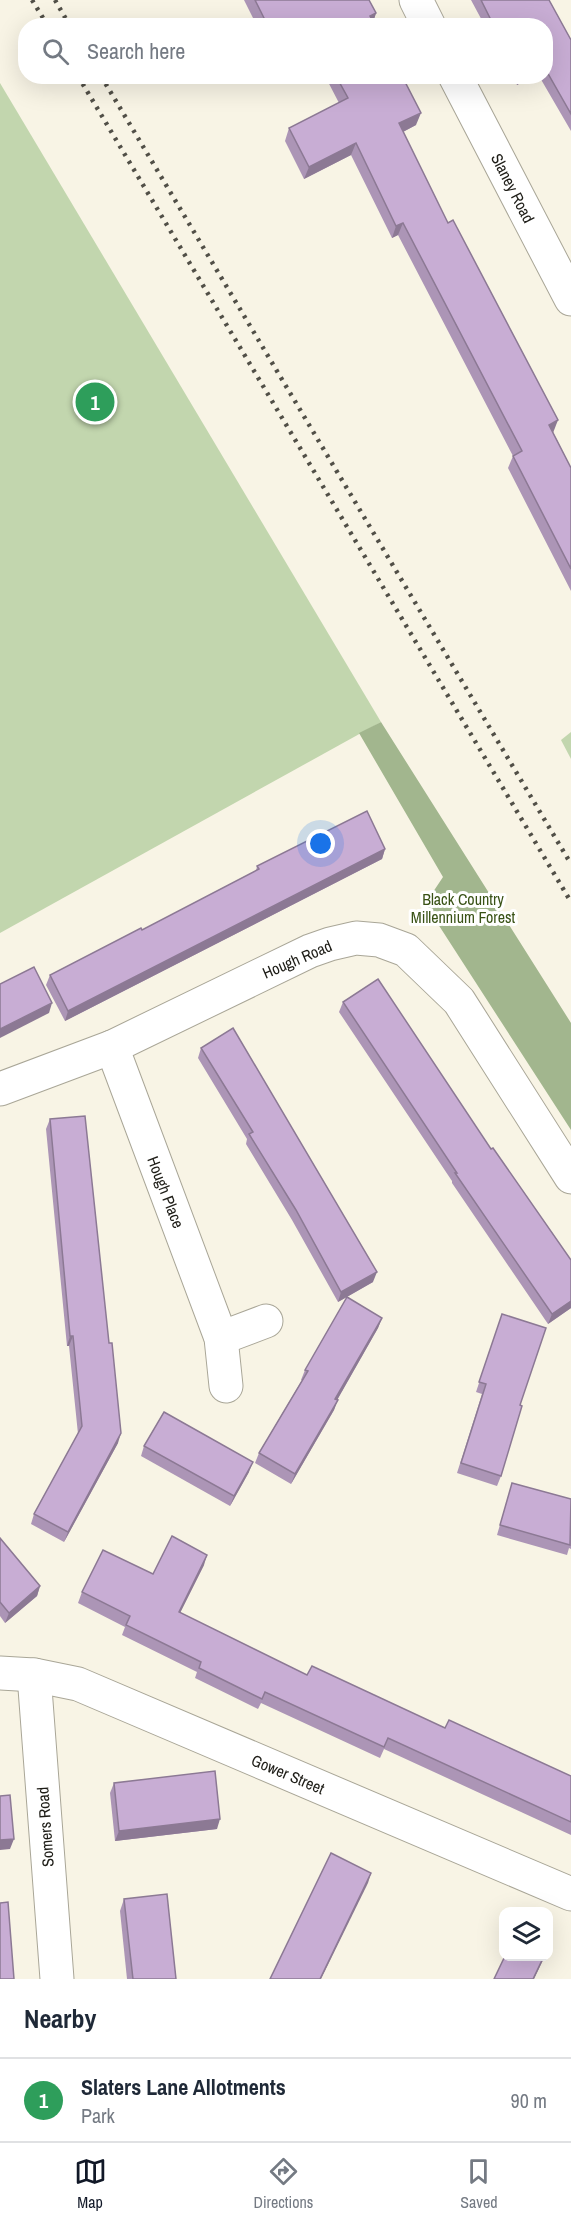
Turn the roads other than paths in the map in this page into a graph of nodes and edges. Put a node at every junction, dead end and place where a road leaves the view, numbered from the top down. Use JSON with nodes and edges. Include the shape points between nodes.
{"nodes":[{"id":1,"x":416,"y":0,"type":"edge"},
{"id":2,"x":425,"y":18,"type":"edge"},
{"id":3,"x":459,"y":84,"type":"edge"},
{"id":4,"x":571,"y":299,"type":"edge"},
{"id":5,"x":111,"y":1047,"type":"junction"},
{"id":6,"x":0,"y":1089,"type":"edge"},
{"id":7,"x":571,"y":1177,"type":"edge"},
{"id":8,"x":266,"y":1321,"type":"dead end"},
{"id":9,"x":220,"y":1338,"type":"junction"},
{"id":10,"x":226,"y":1386,"type":"dead end"},
{"id":11,"x":0,"y":1673,"type":"edge"},
{"id":12,"x":34,"y":1675,"type":"junction"},
{"id":13,"x":571,"y":1893,"type":"edge"},
{"id":14,"x":57,"y":1979,"type":"edge"}],
"edges":[{"from":1,"to":2,"type":"street"},
{"from":3,"to":4,"type":"street","name":"Slaney Road"},
{"from":5,"to":6,"type":"street","name":"Hough Road"},
{"from":5,"to":7,"type":"street","name":"Hough Road","via":[[310,951],[356,938],[379,940],[406,950],[459,1001]]},
{"from":5,"to":9,"type":"street","name":"Hough Place"},
{"from":8,"to":9,"type":"street"},
{"from":9,"to":10,"type":"street","name":"Hough Place"},
{"from":11,"to":12,"type":"street","name":"Gower Street"},
{"from":12,"to":13,"type":"street","name":"Gower Street","via":[[78,1684]]},
{"from":12,"to":14,"type":"street","name":"Somers Road"}]}
